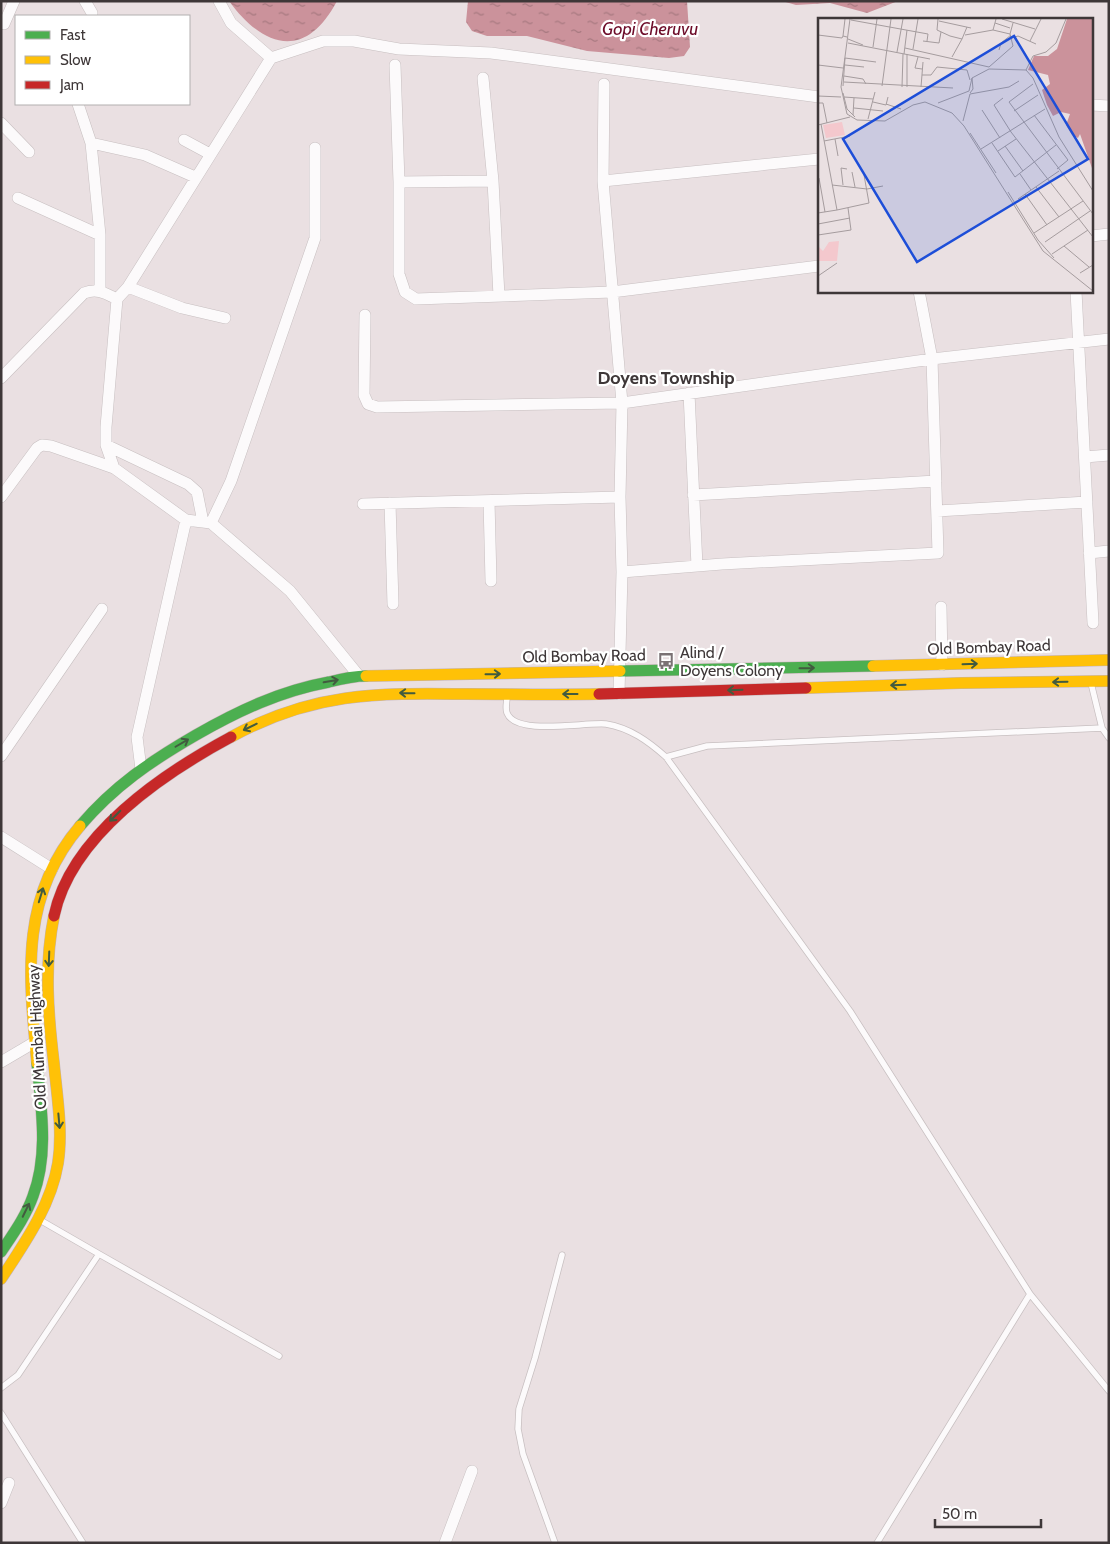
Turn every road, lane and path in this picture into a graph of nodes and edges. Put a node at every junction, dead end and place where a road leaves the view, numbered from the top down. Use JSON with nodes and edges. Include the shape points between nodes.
{"nodes":[{"id":1,"x":14,"y":1,"type":"edge"},
{"id":2,"x":85,"y":1,"type":"edge"},
{"id":3,"x":219,"y":1,"type":"edge"},
{"id":4,"x":92,"y":13,"type":"dead end"},
{"id":5,"x":2,"y":24,"type":"edge"},
{"id":6,"x":15,"y":26,"type":"edge"},
{"id":7,"x":271,"y":58,"type":"junction"},
{"id":8,"x":395,"y":65,"type":"dead end"},
{"id":9,"x":483,"y":78,"type":"dead end"},
{"id":10,"x":604,"y":84,"type":"dead end"},
{"id":11,"x":818,"y":97,"type":"edge"},
{"id":12,"x":78,"y":105,"type":"edge"},
{"id":13,"x":1092,"y":105,"type":"edge"},
{"id":14,"x":1109,"y":106,"type":"edge"},
{"id":15,"x":1,"y":123,"type":"edge"},
{"id":16,"x":184,"y":140,"type":"dead end"},
{"id":17,"x":91,"y":144,"type":"junction"},
{"id":18,"x":315,"y":148,"type":"dead end"},
{"id":19,"x":29,"y":152,"type":"dead end"},
{"id":20,"x":210,"y":154,"type":"junction"},
{"id":21,"x":818,"y":159,"type":"edge"},
{"id":22,"x":195,"y":177,"type":"junction"},
{"id":23,"x":493,"y":181,"type":"junction"},
{"id":24,"x":603,"y":181,"type":"junction"},
{"id":25,"x":399,"y":182,"type":"junction"},
{"id":26,"x":18,"y":198,"type":"dead end"},
{"id":27,"x":1109,"y":234,"type":"edge"},
{"id":28,"x":100,"y":235,"type":"junction"},
{"id":29,"x":1092,"y":236,"type":"edge"},
{"id":30,"x":818,"y":266,"type":"edge"},
{"id":31,"x":128,"y":287,"type":"junction"},
{"id":32,"x":100,"y":290,"type":"junction"},
{"id":33,"x":612,"y":292,"type":"junction"},
{"id":34,"x":918,"y":292,"type":"edge"},
{"id":35,"x":1076,"y":292,"type":"edge"},
{"id":36,"x":498,"y":296,"type":"junction"},
{"id":37,"x":117,"y":299,"type":"junction"},
{"id":38,"x":365,"y":315,"type":"dead end"},
{"id":39,"x":225,"y":318,"type":"dead end"},
{"id":40,"x":1109,"y":339,"type":"edge"},
{"id":41,"x":1079,"y":343,"type":"junction"},
{"id":42,"x":932,"y":359,"type":"junction"},
{"id":43,"x":1,"y":378,"type":"edge"},
{"id":44,"x":689,"y":392,"type":"junction"},
{"id":45,"x":622,"y":403,"type":"junction"},
{"id":46,"x":106,"y":445,"type":"junction"},
{"id":47,"x":1109,"y":455,"type":"edge"},
{"id":48,"x":1085,"y":457,"type":"junction"},
{"id":49,"x":114,"y":468,"type":"junction"},
{"id":50,"x":936,"y":481,"type":"junction"},
{"id":51,"x":693,"y":495,"type":"junction"},
{"id":52,"x":1,"y":497,"type":"edge"},
{"id":53,"x":620,"y":497,"type":"junction"},
{"id":54,"x":489,"y":501,"type":"junction"},
{"id":55,"x":1087,"y":502,"type":"junction"},
{"id":56,"x":390,"y":503,"type":"junction"},
{"id":57,"x":363,"y":504,"type":"dead end"},
{"id":58,"x":937,"y":510,"type":"junction"},
{"id":59,"x":186,"y":520,"type":"junction"},
{"id":60,"x":207,"y":523,"type":"junction"},
{"id":61,"x":1109,"y":551,"type":"edge"},
{"id":62,"x":1089,"y":553,"type":"junction"},
{"id":63,"x":696,"y":566,"type":"junction"},
{"id":64,"x":622,"y":572,"type":"junction"},
{"id":65,"x":491,"y":581,"type":"dead end"},
{"id":66,"x":393,"y":604,"type":"dead end"},
{"id":67,"x":941,"y":607,"type":"dead end"},
{"id":68,"x":102,"y":608,"type":"dead end"},
{"id":69,"x":1093,"y":624,"type":"dead end"},
{"id":70,"x":1109,"y":660,"type":"edge"},
{"id":71,"x":942,"y":665,"type":"junction"},
{"id":72,"x":618,"y":672,"type":"junction"},
{"id":73,"x":359,"y":676,"type":"junction"},
{"id":74,"x":1090,"y":681,"type":"junction"},
{"id":75,"x":1109,"y":681,"type":"edge"},
{"id":76,"x":508,"y":694,"type":"junction"},
{"id":77,"x":619,"y":694,"type":"junction"},
{"id":78,"x":1102,"y":728,"type":"junction"},
{"id":79,"x":1109,"y":738,"type":"edge"},
{"id":80,"x":1,"y":756,"type":"edge"},
{"id":81,"x":666,"y":757,"type":"junction"},
{"id":82,"x":141,"y":768,"type":"junction"},
{"id":83,"x":1,"y":838,"type":"edge"},
{"id":84,"x":52,"y":869,"type":"junction"},
{"id":85,"x":35,"y":1042,"type":"junction"},
{"id":86,"x":1,"y":1062,"type":"edge"},
{"id":87,"x":38,"y":1219,"type":"junction"},
{"id":88,"x":1,"y":1252,"type":"edge"},
{"id":89,"x":99,"y":1254,"type":"junction"},
{"id":90,"x":562,"y":1254,"type":"dead end"},
{"id":91,"x":1,"y":1279,"type":"edge"},
{"id":92,"x":1030,"y":1294,"type":"junction"},
{"id":93,"x":279,"y":1356,"type":"dead end"},
{"id":94,"x":1,"y":1388,"type":"edge"},
{"id":95,"x":1109,"y":1391,"type":"edge"},
{"id":96,"x":1,"y":1413,"type":"edge"},
{"id":97,"x":472,"y":1471,"type":"dead end"},
{"id":98,"x":9,"y":1483,"type":"dead end"},
{"id":99,"x":1,"y":1504,"type":"edge"},
{"id":100,"x":83,"y":1543,"type":"edge"},
{"id":101,"x":446,"y":1543,"type":"edge"},
{"id":102,"x":555,"y":1543,"type":"edge"},
{"id":103,"x":877,"y":1543,"type":"edge"}],
"edges":[{"from":1,"to":5,"type":"street"},
{"from":2,"to":4,"type":"street"},
{"from":3,"to":7,"type":"street","via":[[232,23]]},
{"from":5,"to":6,"type":"street"},
{"from":7,"to":11,"type":"street","via":[[323,41],[354,42],[399,49],[491,53]]},
{"from":7,"to":20,"type":"street"},
{"from":8,"to":25,"type":"street"},
{"from":9,"to":23,"type":"street"},
{"from":10,"to":24,"type":"street"},
{"from":12,"to":17,"type":"street"},
{"from":13,"to":14,"type":"street"},
{"from":15,"to":19,"type":"street"},
{"from":16,"to":20,"type":"street"},
{"from":17,"to":22,"type":"street","via":[[145,155]]},
{"from":17,"to":28,"type":"street"},
{"from":18,"to":60,"type":"street","via":[[315,238],[230,481]]},
{"from":20,"to":22,"type":"street"},
{"from":21,"to":24,"type":"street"},
{"from":22,"to":31,"type":"street"},
{"from":23,"to":25,"type":"street"},
{"from":23,"to":36,"type":"street"},
{"from":24,"to":33,"type":"street"},
{"from":25,"to":36,"type":"street","via":[[399,274],[405,292],[416,299]]},
{"from":26,"to":28,"type":"street"},
{"from":27,"to":29,"type":"street"},
{"from":28,"to":32,"type":"street"},
{"from":30,"to":33,"type":"street"},
{"from":31,"to":37,"type":"street"},
{"from":31,"to":39,"type":"street","via":[[182,308]]},
{"from":32,"to":37,"type":"street"},
{"from":32,"to":43,"type":"street","via":[[84,293]]},
{"from":33,"to":36,"type":"street"},
{"from":33,"to":45,"type":"street"},
{"from":34,"to":42,"type":"street"},
{"from":35,"to":41,"type":"street"},
{"from":37,"to":46,"type":"street"},
{"from":38,"to":45,"type":"street","via":[[364,395],[368,404],[377,407]]},
{"from":40,"to":41,"type":"street"},
{"from":41,"to":42,"type":"street"},
{"from":41,"to":48,"type":"street"},
{"from":42,"to":44,"type":"street"},
{"from":42,"to":50,"type":"street"},
{"from":44,"to":45,"type":"street"},
{"from":44,"to":51,"type":"street"},
{"from":45,"to":53,"type":"street"},
{"from":46,"to":49,"type":"street"},
{"from":46,"to":60,"type":"street","via":[[188,484],[197,492]]},
{"from":47,"to":48,"type":"street"},
{"from":48,"to":55,"type":"street"},
{"from":49,"to":52,"type":"street","via":[[42,445]]},
{"from":49,"to":59,"type":"street"},
{"from":50,"to":51,"type":"street"},
{"from":50,"to":58,"type":"street"},
{"from":51,"to":63,"type":"street"},
{"from":53,"to":54,"type":"street"},
{"from":53,"to":64,"type":"street"},
{"from":54,"to":56,"type":"street"},
{"from":54,"to":65,"type":"street"},
{"from":55,"to":58,"type":"street"},
{"from":55,"to":62,"type":"street"},
{"from":56,"to":57,"type":"street"},
{"from":56,"to":66,"type":"street"},
{"from":58,"to":63,"type":"street","via":[[938,553]]},
{"from":59,"to":60,"type":"street"},
{"from":59,"to":82,"type":"street","via":[[137,737]]},
{"from":60,"to":73,"type":"street","via":[[290,591]]},
{"from":61,"to":62,"type":"street"},
{"from":62,"to":69,"type":"street"},
{"from":63,"to":64,"type":"street"},
{"from":64,"to":72,"type":"street"},
{"from":67,"to":71,"type":"street"},
{"from":68,"to":80,"type":"street"},
{"from":71,"to":70,"type":"main road","name":"Old Bombay Road","one_way":true},
{"from":72,"to":71,"type":"main road","name":"Old Bombay Road","one_way":true},
{"from":73,"to":72,"type":"main road","name":"Old Bombay Road","one_way":true},
{"from":72,"to":77,"type":"street"},
{"from":82,"to":73,"type":"main road","name":"Old Bombay Road","one_way":true,"via":[[255,704],[289,691]]},
{"from":74,"to":75,"type":"main road"},
{"from":74,"to":77,"type":"main road","one_way":true},
{"from":74,"to":78,"type":"lane"},
{"from":77,"to":76,"type":"main road","one_way":true},
{"from":76,"to":81,"type":"lane","via":[[506,711],[510,718],[522,725],[605,724],[646,739]]},
{"from":76,"to":87,"type":"main road","name":"Old Mumbai Highway","one_way":true,"via":[[354,695],[304,706],[226,739],[152,785],[99,832],[81,856],[60,895],[49,945],[48,978],[60,1136],[58,1165]]},
{"from":78,"to":79,"type":"lane"},
{"from":78,"to":81,"type":"lane","via":[[707,746]]},
{"from":81,"to":92,"type":"lane","via":[[850,1011]]},
{"from":82,"to":84,"type":"main road","name":"Old Mumbai Highway","via":[[84,820]]},
{"from":83,"to":84,"type":"street"},
{"from":85,"to":84,"type":"main road","name":"Old Mumbai Highway","one_way":true,"via":[[31,942],[40,896]]},
{"from":85,"to":86,"type":"street"},
{"from":88,"to":85,"type":"main road","name":"Old Mumbai Highway","one_way":true,"via":[[26,1212],[42,1163],[43,1135]]},
{"from":87,"to":89,"type":"lane"},
{"from":87,"to":91,"type":"main road","name":"Old Mumbai Highway"},
{"from":89,"to":93,"type":"lane"},
{"from":89,"to":94,"type":"lane","via":[[18,1375]]},
{"from":90,"to":102,"type":"lane","via":[[518,1409],[523,1454]]},
{"from":92,"to":95,"type":"lane"},
{"from":92,"to":103,"type":"lane"},
{"from":96,"to":100,"type":"lane"},
{"from":97,"to":101,"type":"street"},
{"from":98,"to":99,"type":"street"}]}
